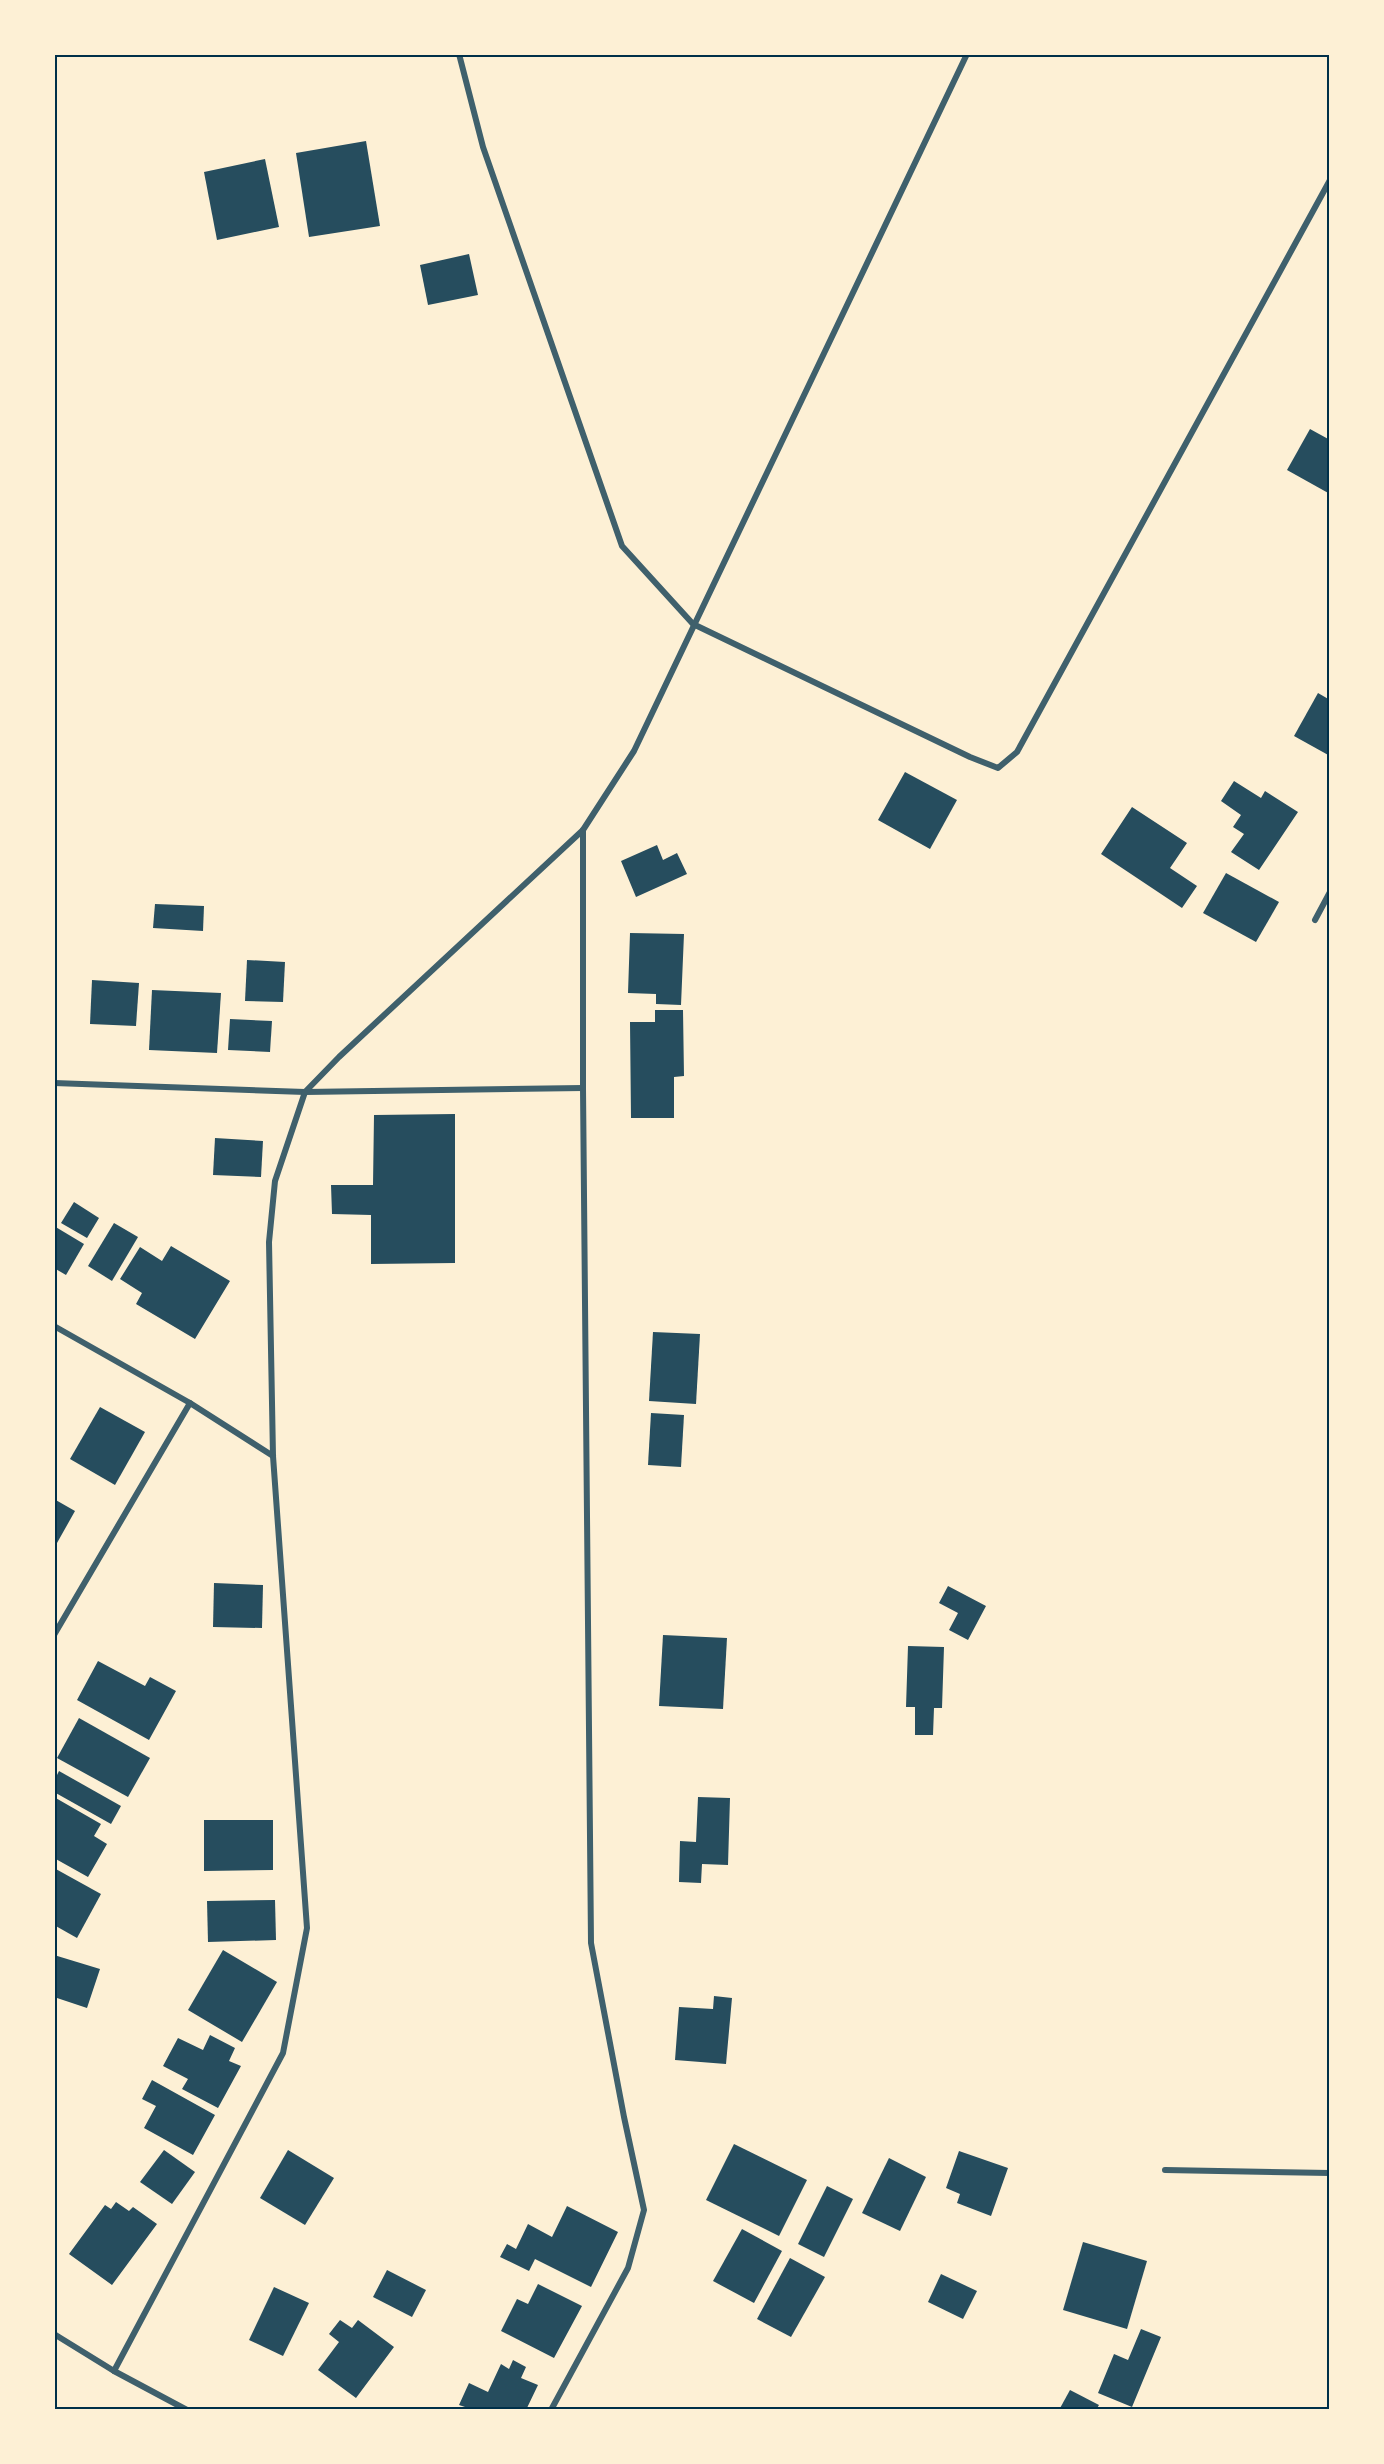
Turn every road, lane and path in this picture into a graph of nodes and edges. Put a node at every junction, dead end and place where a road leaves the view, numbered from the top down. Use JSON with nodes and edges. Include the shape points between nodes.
{"nodes":[{"id":1,"x":459,"y":54,"type":"edge"},
{"id":2,"x":967,"y":54,"type":"edge"},
{"id":3,"x":1330,"y":180,"type":"edge"},
{"id":4,"x":693,"y":624,"type":"junction"},
{"id":5,"x":583,"y":830,"type":"junction"},
{"id":6,"x":1330,"y":892,"type":"edge"},
{"id":7,"x":1315,"y":920,"type":"dead end"},
{"id":8,"x":54,"y":1083,"type":"edge"},
{"id":9,"x":583,"y":1088,"type":"junction"},
{"id":10,"x":305,"y":1092,"type":"junction"},
{"id":11,"x":54,"y":1326,"type":"edge"},
{"id":12,"x":190,"y":1403,"type":"junction"},
{"id":13,"x":273,"y":1456,"type":"junction"},
{"id":14,"x":54,"y":1635,"type":"edge"},
{"id":15,"x":1165,"y":2170,"type":"dead end"},
{"id":16,"x":1330,"y":2173,"type":"edge"},
{"id":17,"x":54,"y":2334,"type":"edge"},
{"id":18,"x":114,"y":2371,"type":"junction"},
{"id":19,"x":187,"y":2410,"type":"edge"},
{"id":20,"x":551,"y":2410,"type":"edge"}],
"edges":[{"from":1,"to":4,"type":"street","via":[[483,147],[622,546]]},
{"from":2,"to":4,"type":"street"},
{"from":3,"to":4,"type":"street","via":[[1017,752],[998,768]]},
{"from":4,"to":5,"type":"street","via":[[634,751]]},
{"from":5,"to":9,"type":"street"},
{"from":5,"to":10,"type":"street"},
{"from":6,"to":7,"type":"street"},
{"from":8,"to":10,"type":"street"},
{"from":9,"to":10,"type":"street"},
{"from":9,"to":20,"type":"street","via":[[591,1943],[644,2210],[628,2268]]},
{"from":10,"to":13,"type":"street","via":[[276,1181],[268,1242]]},
{"from":11,"to":12,"type":"street"},
{"from":12,"to":13,"type":"street"},
{"from":12,"to":14,"type":"street"},
{"from":13,"to":18,"type":"street","via":[[307,1928],[283,2053]]},
{"from":15,"to":16,"type":"street"},
{"from":17,"to":18,"type":"street"},
{"from":18,"to":19,"type":"street"}]}
